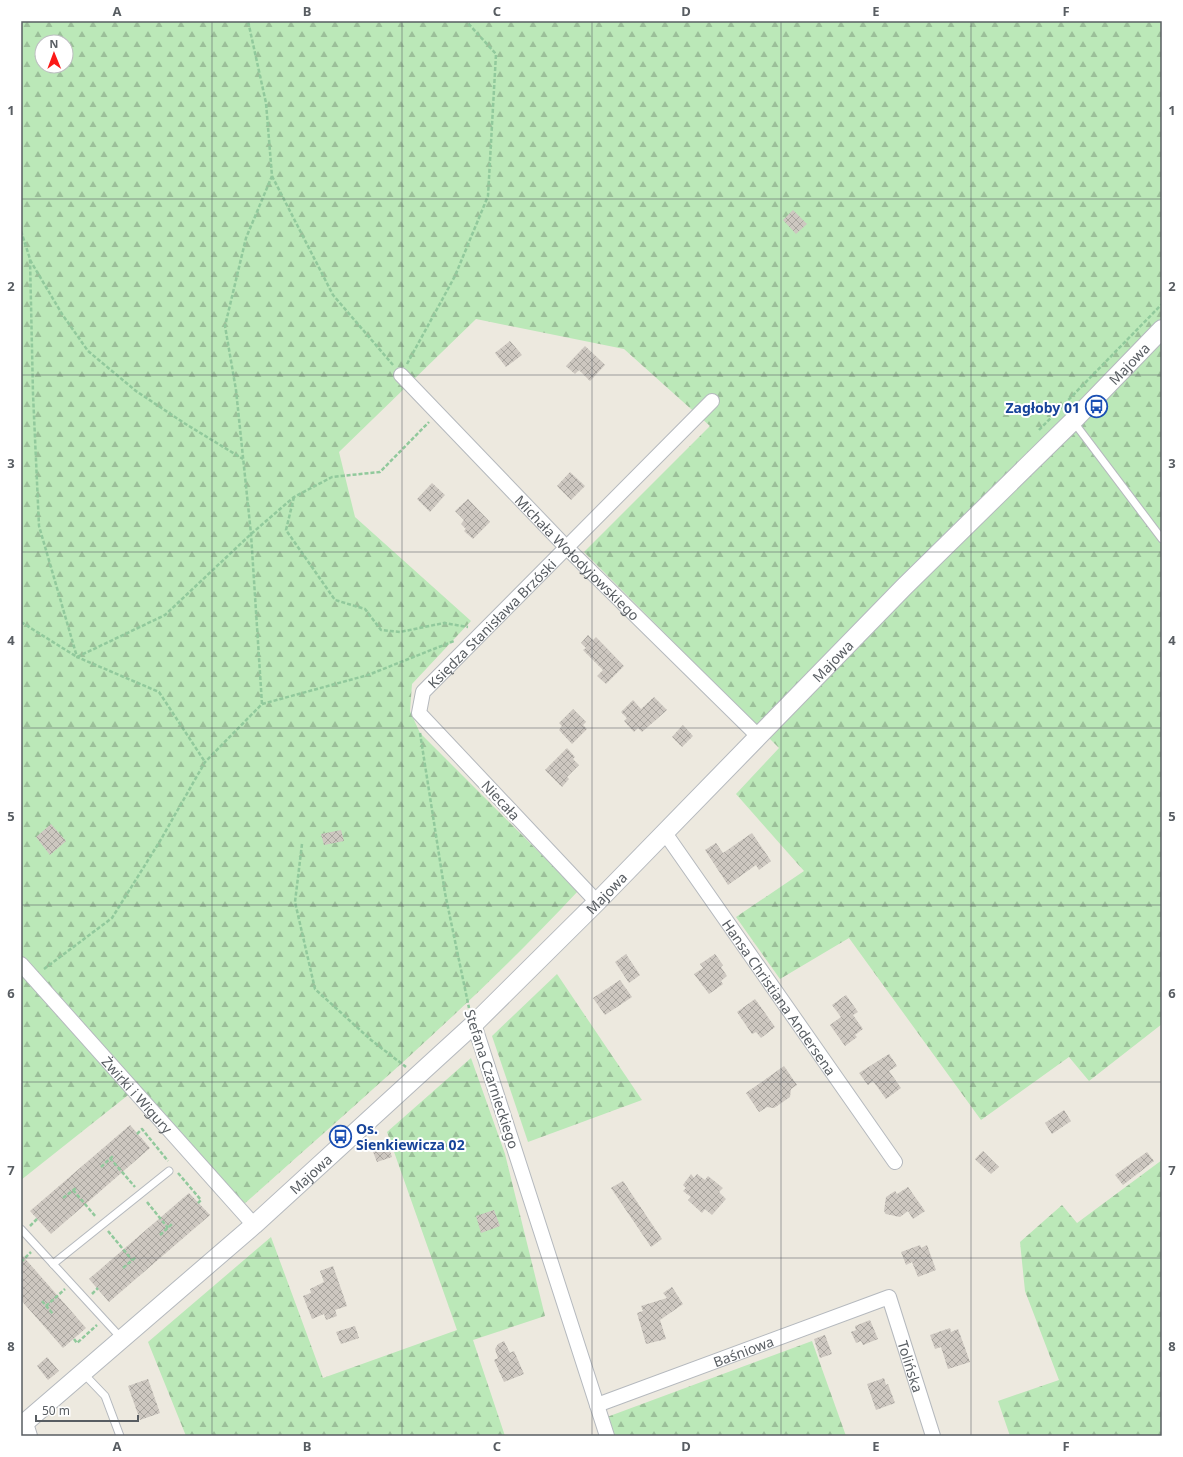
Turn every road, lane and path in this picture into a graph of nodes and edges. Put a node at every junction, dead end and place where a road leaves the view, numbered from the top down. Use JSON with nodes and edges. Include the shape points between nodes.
{"nodes":[{"id":1,"x":248,"y":21,"type":"edge"},
{"id":2,"x":466,"y":21,"type":"edge"},
{"id":3,"x":272,"y":176,"type":"junction"},
{"id":4,"x":21,"y":230,"type":"edge"},
{"id":5,"x":30,"y":259,"type":"junction"},
{"id":6,"x":1162,"y":328,"type":"edge"},
{"id":7,"x":401,"y":375,"type":"junction"},
{"id":8,"x":712,"y":401,"type":"dead end"},
{"id":9,"x":438,"y":414,"type":"junction"},
{"id":10,"x":1072,"y":421,"type":"junction"},
{"id":11,"x":243,"y":459,"type":"junction"},
{"id":12,"x":294,"y":497,"type":"junction"},
{"id":13,"x":251,"y":534,"type":"junction"},
{"id":14,"x":1162,"y":540,"type":"edge"},
{"id":15,"x":566,"y":547,"type":"junction"},
{"id":16,"x":21,"y":622,"type":"edge"},
{"id":17,"x":485,"y":630,"type":"junction"},
{"id":18,"x":455,"y":641,"type":"dead end"},
{"id":19,"x":77,"y":657,"type":"junction"},
{"id":20,"x":262,"y":704,"type":"junction"},
{"id":21,"x":419,"y":713,"type":"junction"},
{"id":22,"x":758,"y":736,"type":"junction"},
{"id":23,"x":205,"y":762,"type":"junction"},
{"id":24,"x":665,"y":832,"type":"junction"},
{"id":25,"x":302,"y":844,"type":"dead end"},
{"id":26,"x":597,"y":902,"type":"junction"},
{"id":27,"x":21,"y":964,"type":"edge"},
{"id":28,"x":33,"y":978,"type":"junction"},
{"id":29,"x":474,"y":1024,"type":"junction"},
{"id":30,"x":417,"y":1076,"type":"junction"},
{"id":31,"x":137,"y":1134,"type":"dead end"},
{"id":32,"x":113,"y":1156,"type":"dead end"},
{"id":33,"x":894,"y":1162,"type":"dead end"},
{"id":34,"x":101,"y":1167,"type":"dead end"},
{"id":35,"x":171,"y":1169,"type":"junction"},
{"id":36,"x":76,"y":1188,"type":"dead end"},
{"id":37,"x":63,"y":1198,"type":"dead end"},
{"id":38,"x":198,"y":1203,"type":"dead end"},
{"id":39,"x":172,"y":1224,"type":"dead end"},
{"id":40,"x":254,"y":1225,"type":"junction"},
{"id":41,"x":21,"y":1228,"type":"edge"},
{"id":42,"x":160,"y":1235,"type":"dead end"},
{"id":43,"x":136,"y":1257,"type":"dead end"},
{"id":44,"x":53,"y":1264,"type":"junction"},
{"id":45,"x":123,"y":1268,"type":"dead end"},
{"id":46,"x":71,"y":1283,"type":"junction"},
{"id":47,"x":889,"y":1297,"type":"joint"},
{"id":48,"x":42,"y":1301,"type":"dead end"},
{"id":49,"x":46,"y":1306,"type":"junction"},
{"id":50,"x":53,"y":1314,"type":"dead end"},
{"id":51,"x":103,"y":1319,"type":"junction"},
{"id":52,"x":74,"y":1339,"type":"dead end"},
{"id":53,"x":122,"y":1339,"type":"junction"},
{"id":54,"x":83,"y":1373,"type":"junction"},
{"id":55,"x":597,"y":1405,"type":"junction"},
{"id":56,"x":25,"y":1428,"type":"edge"},
{"id":57,"x":120,"y":1436,"type":"edge"},
{"id":58,"x":607,"y":1436,"type":"edge"},
{"id":59,"x":933,"y":1436,"type":"edge"}],
"edges":[{"from":1,"to":3,"type":"path","via":[[266,103]]},
{"from":2,"to":7,"type":"path","via":[[496,54],[488,196],[455,276]]},
{"from":3,"to":7,"type":"path","via":[[333,295]]},
{"from":3,"to":11,"type":"path","via":[[246,238],[225,326],[236,390]]},
{"from":4,"to":5,"type":"path"},
{"from":5,"to":11,"type":"path","via":[[62,314],[88,351],[136,391]]},
{"from":5,"to":19,"type":"path","via":[[39,526]]},
{"from":6,"to":10,"type":"street","name":"Majowa"},
{"from":7,"to":9,"type":"street","name":"Michała Wołodyjowskiego"},
{"from":8,"to":15,"type":"street","name":"Księdza Stanisława Brzóski"},
{"from":9,"to":12,"type":"path","via":[[380,472],[332,477]]},
{"from":9,"to":15,"type":"street","name":"Michała Wołodyjowskiego"},
{"from":10,"to":14,"type":"lane"},
{"from":10,"to":22,"type":"street","name":"Majowa"},
{"from":11,"to":13,"type":"path"},
{"from":12,"to":13,"type":"path"},
{"from":12,"to":17,"type":"path","via":[[286,530],[335,600],[365,609],[381,630],[400,632],[444,623]]},
{"from":13,"to":19,"type":"path","via":[[165,616]]},
{"from":13,"to":20,"type":"path"},
{"from":15,"to":17,"type":"street","name":"Księdza Stanisława Brzóski"},
{"from":15,"to":22,"type":"street","name":"Michała Wołodyjowskiego"},
{"from":16,"to":19,"type":"path"},
{"from":17,"to":21,"type":"street","name":"Księdza Stanisława Brzóski","via":[[423,692]]},
{"from":18,"to":20,"type":"path","via":[[368,674]]},
{"from":19,"to":23,"type":"path","via":[[159,692]]},
{"from":20,"to":23,"type":"path"},
{"from":21,"to":26,"type":"street","name":"Niecała"},
{"from":21,"to":29,"type":"path","name":"Stefana Czarnieckiego","via":[[445,893]]},
{"from":22,"to":24,"type":"street","name":"Majowa"},
{"from":23,"to":28,"type":"path","via":[[112,918]]},
{"from":24,"to":26,"type":"street","name":"Majowa"},
{"from":24,"to":33,"type":"street","name":"Hansa Christiana Andersena"},
{"from":25,"to":30,"type":"path","via":[[295,902],[315,989],[371,1040]]},
{"from":26,"to":29,"type":"street","name":"Majowa"},
{"from":27,"to":28,"type":"street","name":"Żwirki i Wigury"},
{"from":28,"to":40,"type":"street","name":"Żwirki i Wigury"},
{"from":29,"to":30,"type":"street","name":"Majowa"},
{"from":29,"to":55,"type":"street","name":"Stefana Czarnieckiego"},
{"from":30,"to":40,"type":"street","name":"Majowa"},
{"from":31,"to":35,"type":"path","via":[[142,1129]]},
{"from":32,"to":34,"type":"path"},
{"from":35,"to":38,"type":"path","via":[[201,1200]]},
{"from":35,"to":44,"type":"lane"},
{"from":36,"to":37,"type":"path"},
{"from":39,"to":42,"type":"path"},
{"from":40,"to":53,"type":"street","name":"Majowa"},
{"from":41,"to":44,"type":"lane"},
{"from":43,"to":45,"type":"path"},
{"from":44,"to":46,"type":"lane"},
{"from":46,"to":49,"type":"path"},
{"from":46,"to":51,"type":"lane"},
{"from":47,"to":55,"type":"street","name":"Baśniowa"},
{"from":47,"to":59,"type":"street","name":"Tolińska"},
{"from":48,"to":49,"type":"path"},
{"from":49,"to":50,"type":"path"},
{"from":51,"to":52,"type":"path","via":[[78,1343]]},
{"from":51,"to":53,"type":"lane"},
{"from":53,"to":54,"type":"street","name":"Majowa"},
{"from":54,"to":56,"type":"street","name":"Majowa"},
{"from":54,"to":57,"type":"lane","via":[[105,1396]]},
{"from":55,"to":58,"type":"street","name":"Stefana Czarnieckiego"}]}
